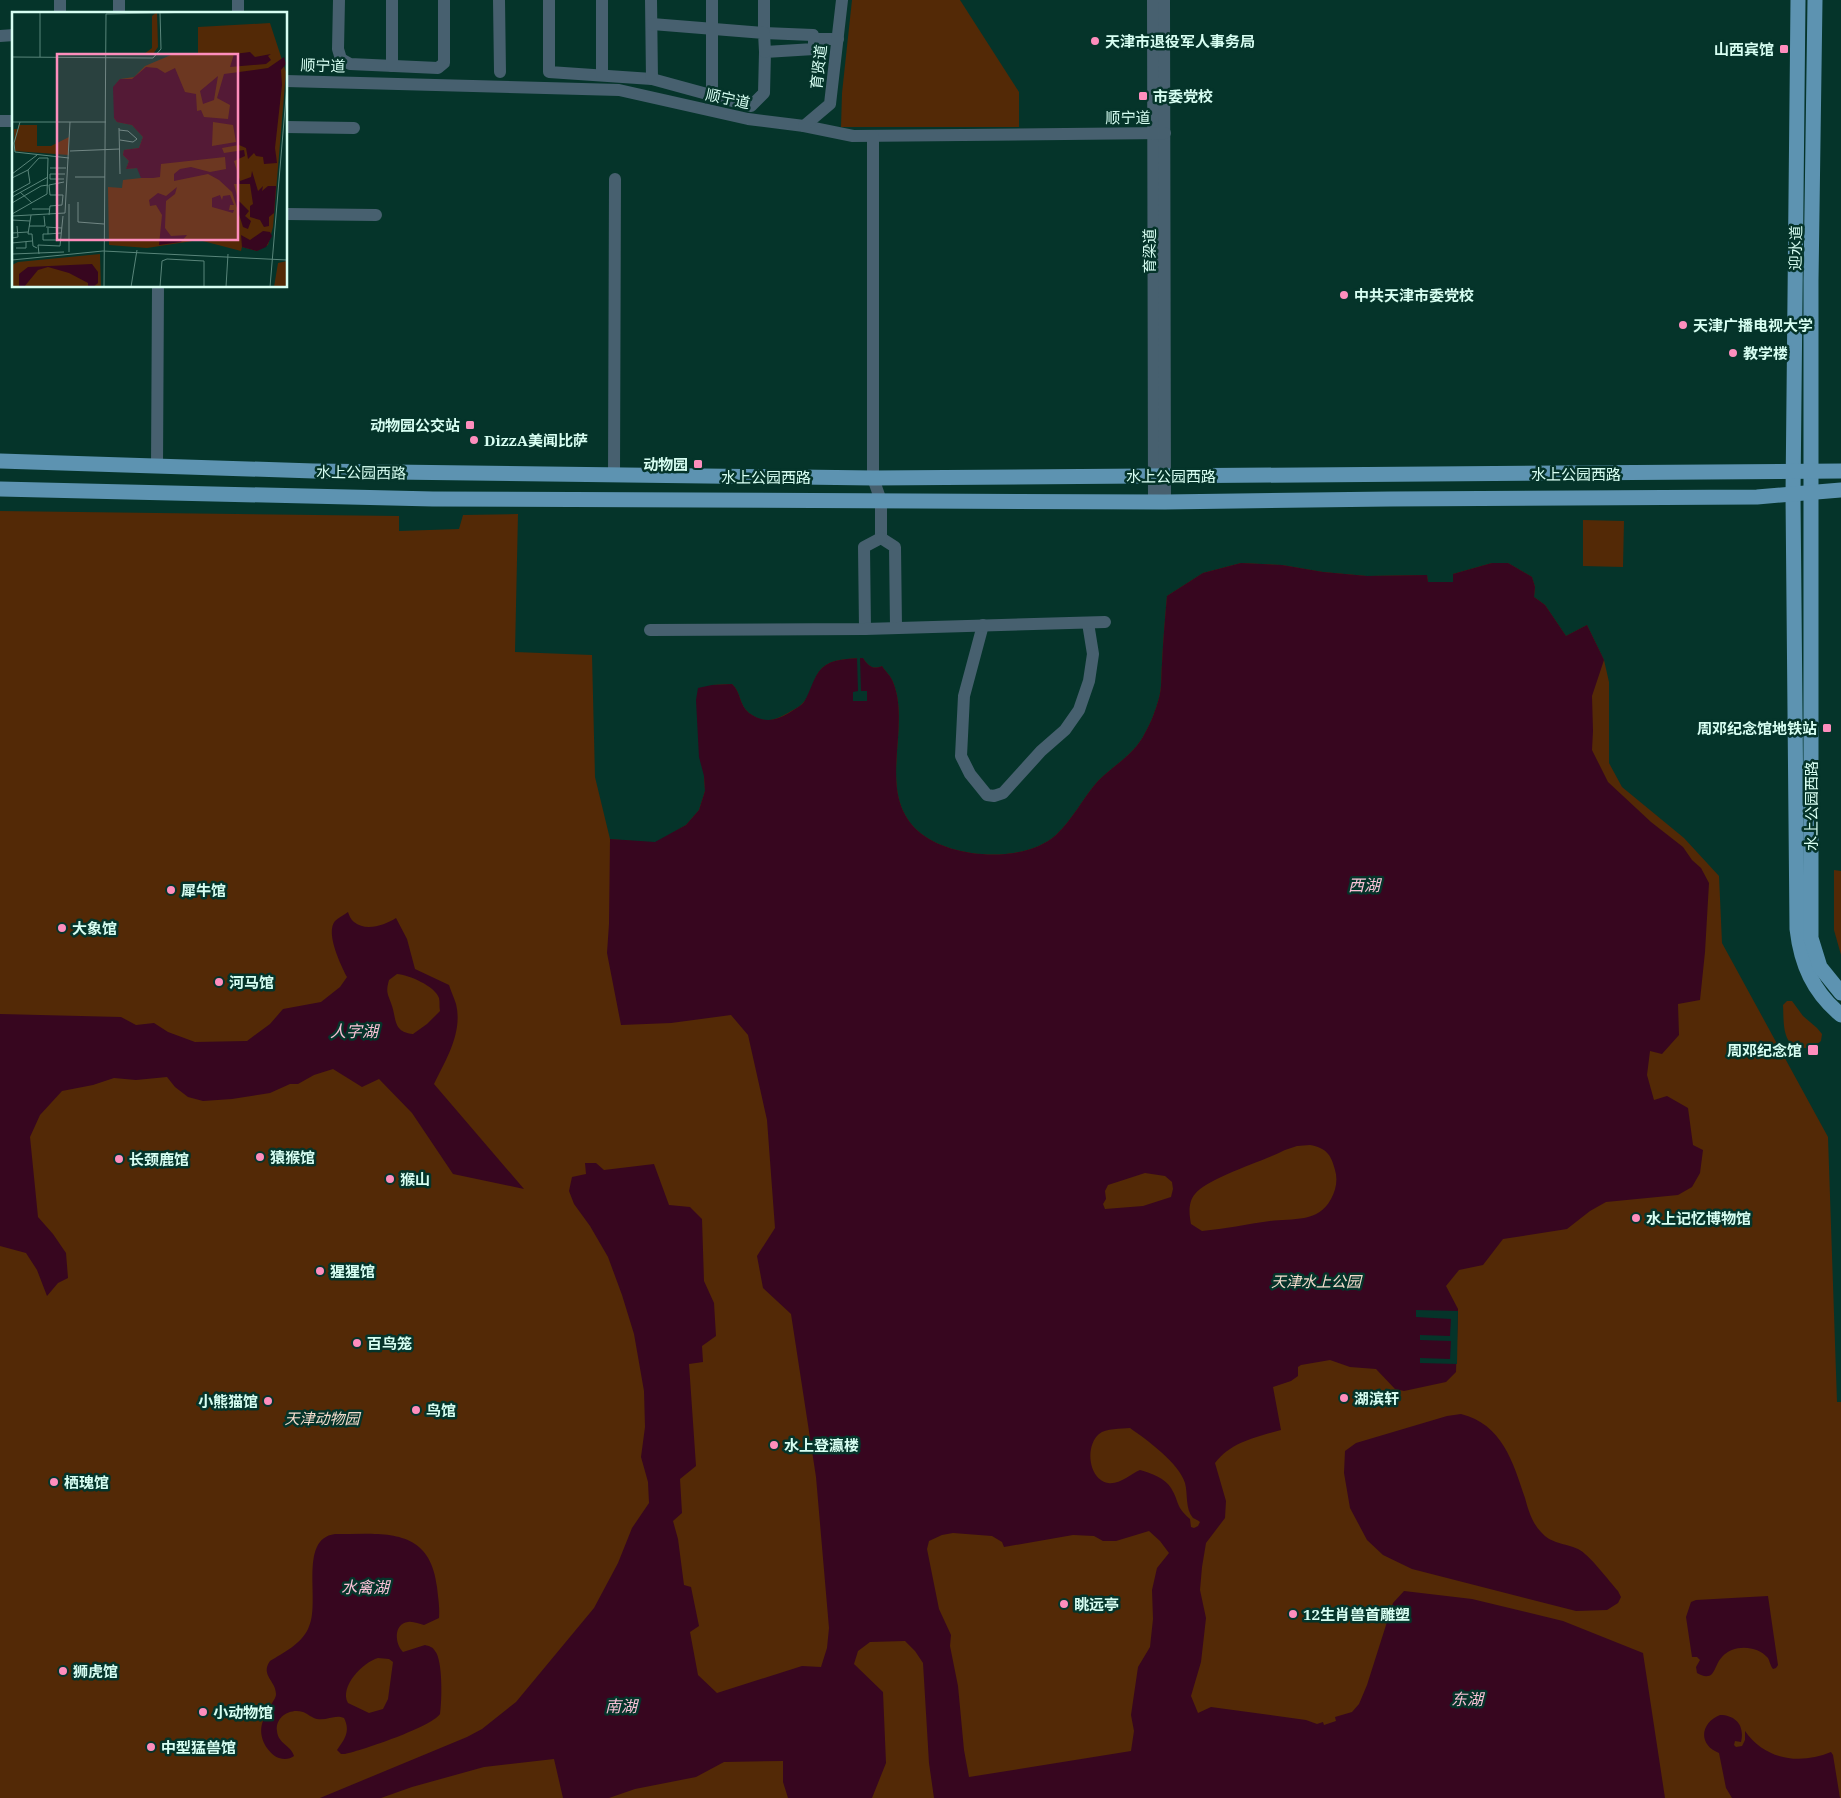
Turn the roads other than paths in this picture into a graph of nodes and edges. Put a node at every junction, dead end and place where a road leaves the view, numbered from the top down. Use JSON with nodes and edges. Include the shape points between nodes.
{"nodes":[{"id":1,"x":339,"y":0,"type":"edge"},
{"id":2,"x":392,"y":0,"type":"edge"},
{"id":3,"x":444,"y":0,"type":"edge"},
{"id":4,"x":498,"y":0,"type":"edge"},
{"id":5,"x":549,"y":0,"type":"edge"},
{"id":6,"x":602,"y":0,"type":"edge"},
{"id":7,"x":652,"y":0,"type":"edge"},
{"id":8,"x":712,"y":0,"type":"edge"},
{"id":9,"x":764,"y":0,"type":"edge"},
{"id":10,"x":842,"y":0,"type":"edge"},
{"id":11,"x":1153,"y":0,"type":"edge"},
{"id":12,"x":1164,"y":0,"type":"edge"},
{"id":13,"x":1798,"y":0,"type":"edge"},
{"id":14,"x":1815,"y":0,"type":"edge"},
{"id":15,"x":652,"y":24,"type":"junction"},
{"id":16,"x":712,"y":28,"type":"junction"},
{"id":17,"x":764,"y":33,"type":"junction"},
{"id":18,"x":814,"y":39,"type":"junction"},
{"id":19,"x":838,"y":39,"type":"junction"},
{"id":20,"x":765,"y":52,"type":"junction"},
{"id":21,"x":392,"y":66,"type":"junction"},
{"id":22,"x":500,"y":72,"type":"dead end"},
{"id":23,"x":602,"y":75,"type":"junction"},
{"id":24,"x":652,"y":79,"type":"junction"},
{"id":25,"x":288,"y":80,"type":"edge"},
{"id":26,"x":712,"y":96,"type":"junction"},
{"id":27,"x":804,"y":126,"type":"junction"},
{"id":28,"x":288,"y":127,"type":"edge"},
{"id":29,"x":354,"y":128,"type":"dead end"},
{"id":30,"x":1159,"y":133,"type":"junction"},
{"id":31,"x":874,"y":136,"type":"junction"},
{"id":32,"x":615,"y":179,"type":"dead end"},
{"id":33,"x":288,"y":214,"type":"edge"},
{"id":34,"x":376,"y":215,"type":"dead end"},
{"id":35,"x":158,"y":288,"type":"edge"},
{"id":36,"x":0,"y":461,"type":"edge"},
{"id":37,"x":157,"y":466,"type":"junction"},
{"id":38,"x":1811,"y":471,"type":"junction"},
{"id":39,"x":1794,"y":472,"type":"junction"},
{"id":40,"x":1841,"y":472,"type":"edge"},
{"id":41,"x":614,"y":476,"type":"junction"},
{"id":42,"x":1159,"y":476,"type":"junction"},
{"id":43,"x":874,"y":478,"type":"junction"},
{"id":44,"x":0,"y":489,"type":"edge"},
{"id":45,"x":1841,"y":490,"type":"edge"},
{"id":46,"x":1810,"y":493,"type":"junction"},
{"id":47,"x":1793,"y":495,"type":"junction"},
{"id":48,"x":881,"y":501,"type":"junction"},
{"id":49,"x":1160,"y":502,"type":"junction"},
{"id":50,"x":881,"y":538,"type":"junction"},
{"id":51,"x":1105,"y":622,"type":"dead end"},
{"id":52,"x":1088,"y":623,"type":"junction"},
{"id":53,"x":983,"y":625,"type":"junction"},
{"id":54,"x":865,"y":628,"type":"junction"},
{"id":55,"x":896,"y":628,"type":"junction"},
{"id":56,"x":650,"y":630,"type":"dead end"},
{"id":57,"x":1841,"y":993,"type":"edge"},
{"id":58,"x":1841,"y":1015,"type":"edge"}],
"edges":[{"from":1,"to":21,"type":"street","via":[[338,49],[341,59],[350,64]]},
{"from":2,"to":21,"type":"street"},
{"from":3,"to":21,"type":"street","via":[[444,63],[438,68]]},
{"from":4,"to":22,"type":"street"},
{"from":5,"to":23,"type":"street","via":[[550,72]]},
{"from":6,"to":23,"type":"street"},
{"from":7,"to":15,"type":"street"},
{"from":8,"to":16,"type":"street"},
{"from":9,"to":17,"type":"street"},
{"from":10,"to":19,"type":"street","name":"育贤道"},
{"from":11,"to":30,"type":"street"},
{"from":12,"to":30,"type":"street"},
{"from":13,"to":39,"type":"main road","name":"迎水道"},
{"from":14,"to":38,"type":"main road","name":"迎水道"},
{"from":15,"to":16,"type":"street"},
{"from":15,"to":24,"type":"street"},
{"from":16,"to":17,"type":"street"},
{"from":16,"to":26,"type":"street"},
{"from":17,"to":18,"type":"street","via":[[814,35]]},
{"from":17,"to":20,"type":"street"},
{"from":18,"to":19,"type":"street"},
{"from":18,"to":20,"type":"street","via":[[814,49]]},
{"from":19,"to":27,"type":"street","name":"育贤道","via":[[830,104]]},
{"from":20,"to":26,"type":"street","via":[[764,93],[751,106]]},
{"from":23,"to":24,"type":"street"},
{"from":24,"to":26,"type":"street"},
{"from":25,"to":27,"type":"street","name":"顺宁道","via":[[618,90],[748,119]]},
{"from":27,"to":31,"type":"street","name":"顺宁道","via":[[853,136]]},
{"from":28,"to":29,"type":"street"},
{"from":30,"to":31,"type":"street","name":"顺宁道"},
{"from":30,"to":42,"type":"street"},
{"from":31,"to":43,"type":"street"},
{"from":32,"to":41,"type":"street"},
{"from":33,"to":34,"type":"street"},
{"from":35,"to":37,"type":"street"},
{"from":36,"to":37,"type":"main road","name":"水上公园西路"},
{"from":37,"to":41,"type":"main road","name":"水上公园西路"},
{"from":38,"to":39,"type":"main road","name":"水上公园西路"},
{"from":38,"to":40,"type":"main road"},
{"from":38,"to":46,"type":"main road","name":"水上公园西路"},
{"from":39,"to":42,"type":"main road","name":"水上公园西路"},
{"from":39,"to":47,"type":"main road","name":"迎水道"},
{"from":41,"to":43,"type":"main road","name":"水上公园西路"},
{"from":42,"to":43,"type":"main road","name":"水上公园西路"},
{"from":42,"to":49,"type":"street"},
{"from":43,"to":48,"type":"street"},
{"from":44,"to":48,"type":"main road","name":"水上公园西路","via":[[433,499]]},
{"from":45,"to":46,"type":"main road"},
{"from":46,"to":47,"type":"main road"},
{"from":46,"to":57,"type":"main road","name":"水上公园西路","via":[[1811,938],[1820,967]]},
{"from":47,"to":49,"type":"main road","name":"水上公园西路"},
{"from":47,"to":58,"type":"main road","name":"水上公园西路","via":[[1797,928],[1805,967],[1818,990]]},
{"from":48,"to":49,"type":"main road","name":"水上公园西路"},
{"from":48,"to":50,"type":"street"},
{"from":50,"to":54,"type":"street","via":[[864,547]]},
{"from":50,"to":55,"type":"street","via":[[895,548]]},
{"from":51,"to":52,"type":"street"},
{"from":52,"to":53,"type":"street"},
{"from":52,"to":53,"type":"street","via":[[1093,654],[1089,681],[1079,710],[1065,730],[1003,793],[994,796],[986,795],[961,756],[964,696]]},
{"from":53,"to":55,"type":"street"},
{"from":54,"to":55,"type":"street"},
{"from":54,"to":56,"type":"street"}]}
